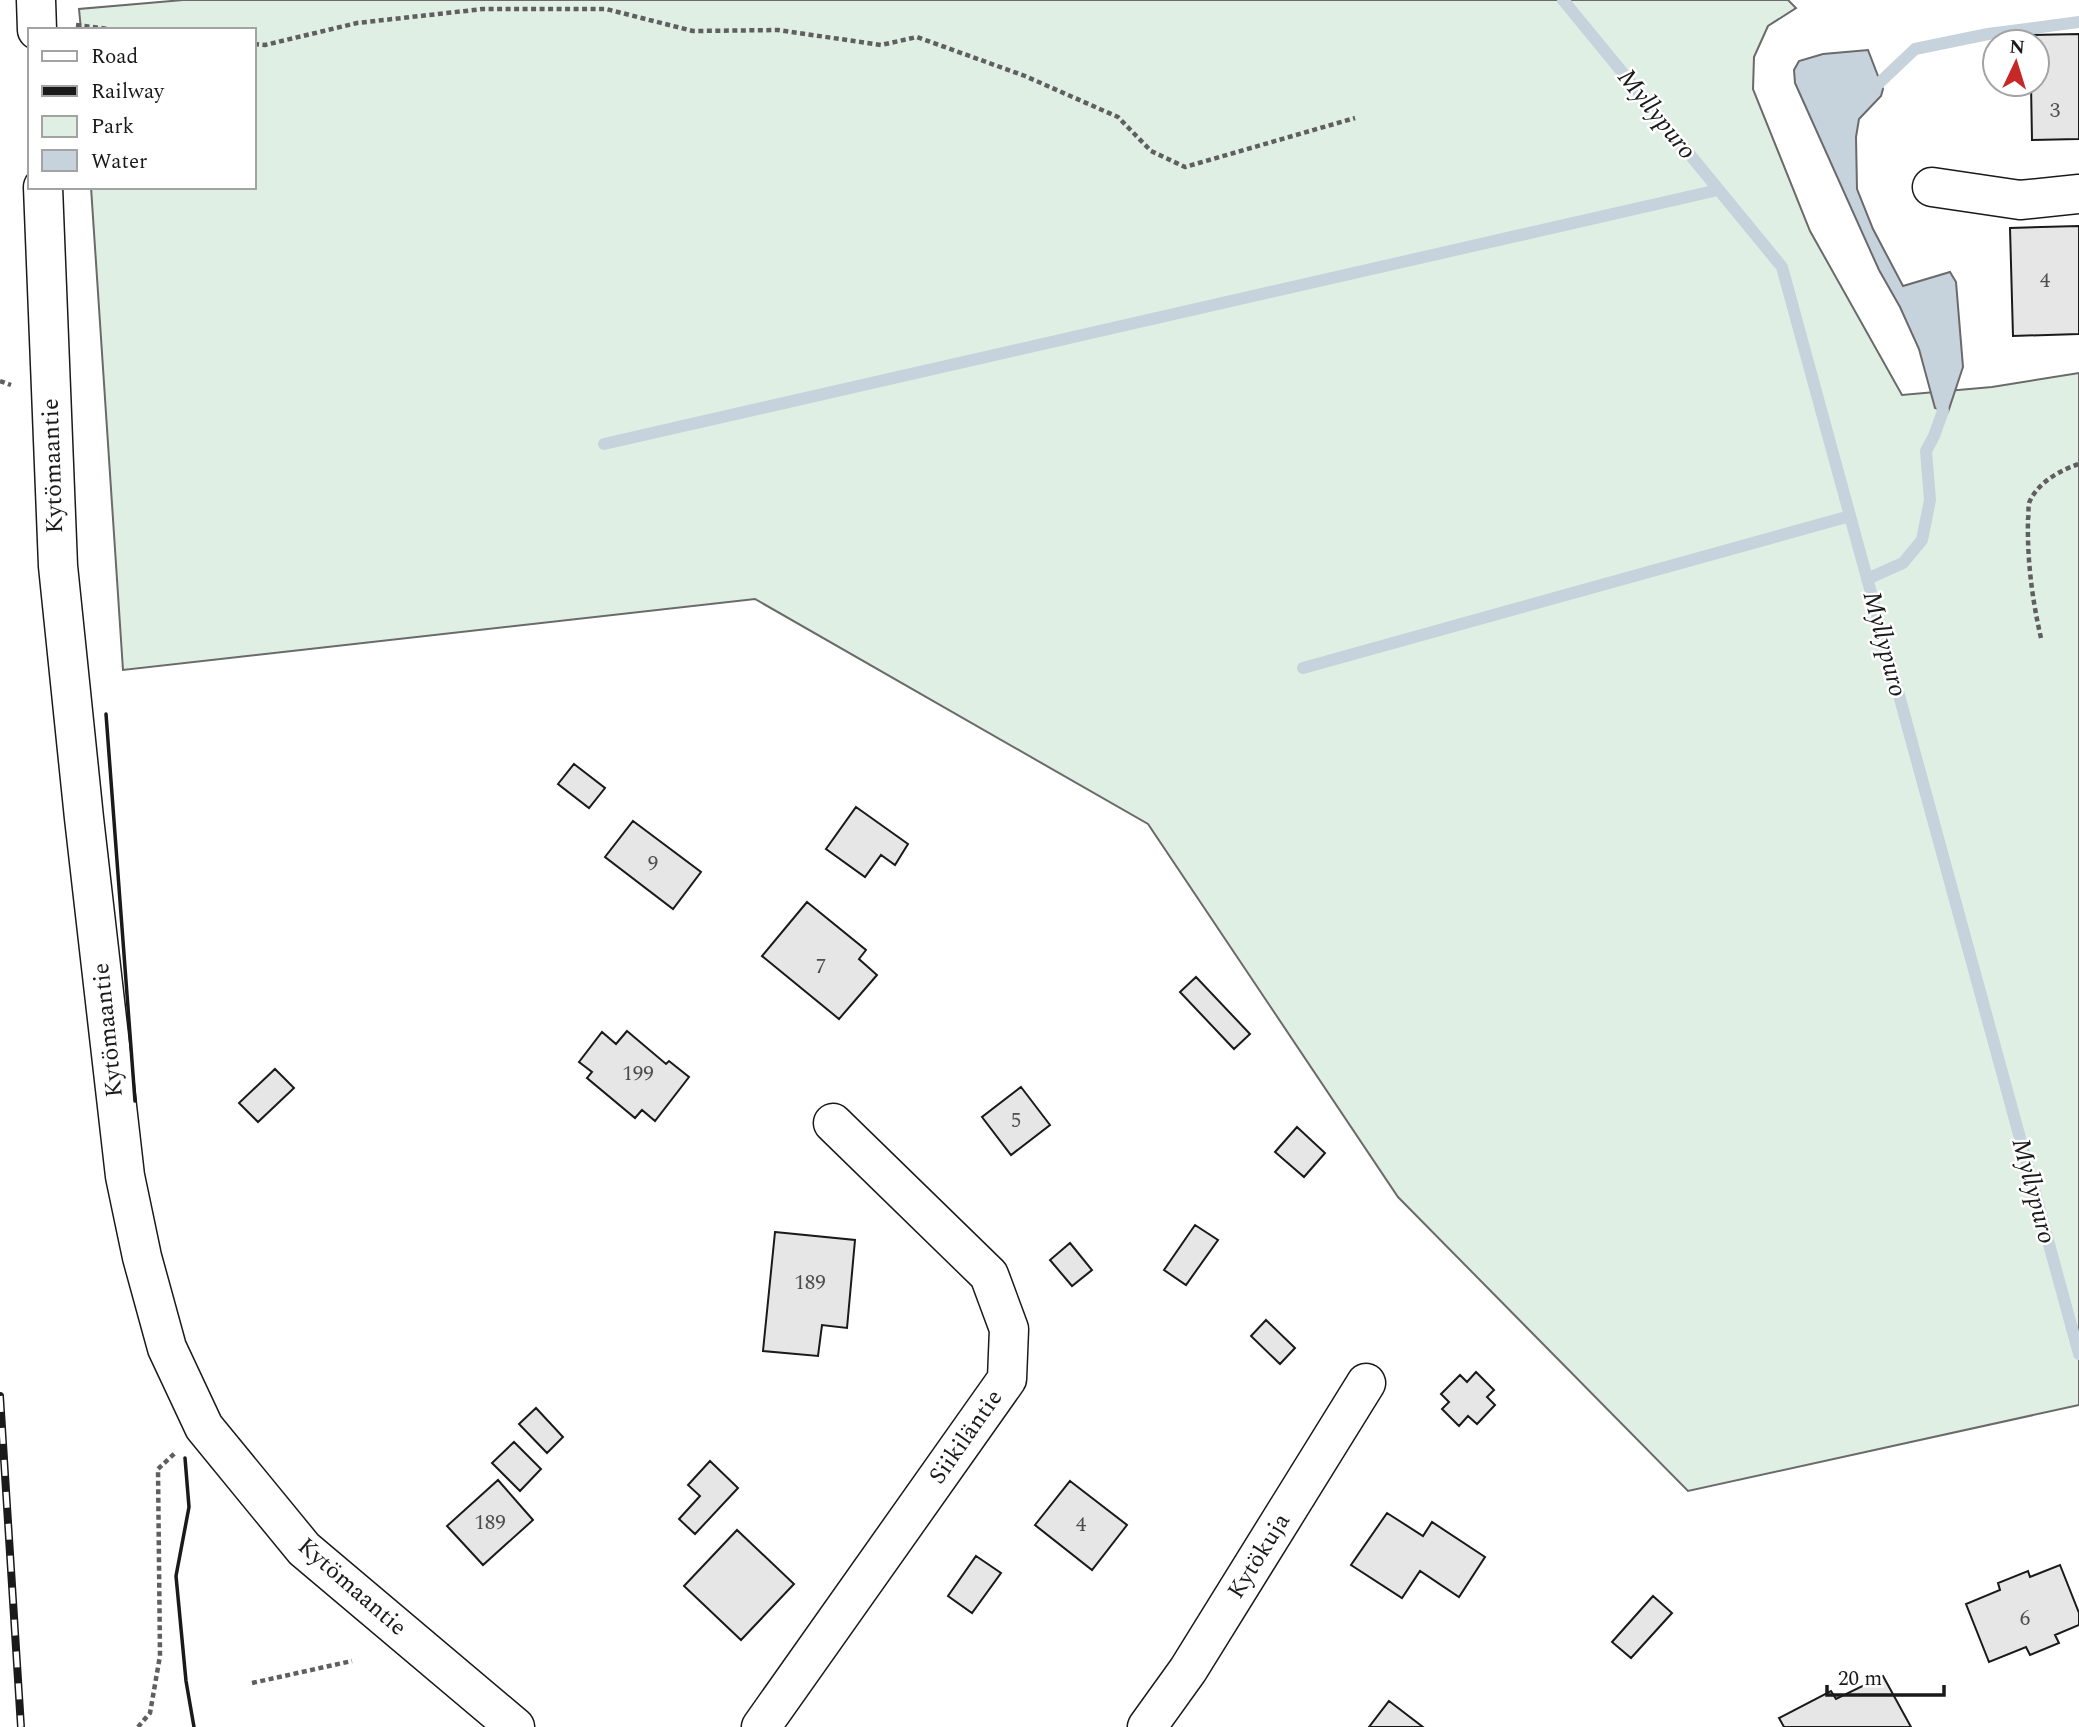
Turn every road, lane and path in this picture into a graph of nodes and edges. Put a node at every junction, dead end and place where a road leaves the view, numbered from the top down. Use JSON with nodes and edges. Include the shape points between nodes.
{"nodes":[{"id":1,"x":36,"y":0,"type":"edge"},
{"id":2,"x":37,"y":28,"type":"edge"},
{"id":3,"x":256,"y":44,"type":"edge"},
{"id":4,"x":1355,"y":118,"type":"dead end"},
{"id":5,"x":1932,"y":187,"type":"dead end"},
{"id":6,"x":43,"y":189,"type":"edge"},
{"id":7,"x":2079,"y":194,"type":"edge"},
{"id":8,"x":2079,"y":464,"type":"edge"},
{"id":9,"x":2040,"y":638,"type":"dead end"},
{"id":10,"x":833,"y":1123,"type":"dead end"},
{"id":11,"x":1367,"y":1383,"type":"dead end"},
{"id":12,"x":204,"y":1427,"type":"junction"},
{"id":13,"x":352,"y":1661,"type":"dead end"},
{"id":14,"x":252,"y":1683,"type":"dead end"},
{"id":15,"x":138,"y":1727,"type":"edge"},
{"id":16,"x":515,"y":1727,"type":"edge"},
{"id":17,"x":761,"y":1727,"type":"edge"},
{"id":18,"x":1147,"y":1727,"type":"edge"}],
"edges":[{"from":1,"to":2,"type":"street"},
{"from":3,"to":4,"type":"path","via":[[356,23],[483,9],[606,9],[693,30],[778,30],[881,45],[917,37],[1025,76],[1118,117],[1151,151],[1185,167]]},
{"from":5,"to":7,"type":"street","via":[[2020,200]]},
{"from":6,"to":12,"type":"street","name":"Kytömaantie","via":[[58,566],[125,1176],[167,1348]]},
{"from":8,"to":9,"type":"path","via":[[2046,480],[2029,503],[2027,547]]},
{"from":10,"to":17,"type":"street","name":"Siikiläntie","via":[[989,1275],[1009,1329],[1007,1379]]},
{"from":11,"to":18,"type":"street","name":"Kytökuja","via":[[1188,1670]]},
{"from":12,"to":15,"type":"path","via":[[158,1469],[160,1656],[150,1713]]},
{"from":12,"to":16,"type":"street","name":"Kytömaantie","via":[[304,1549]]},
{"from":13,"to":14,"type":"path"}]}
